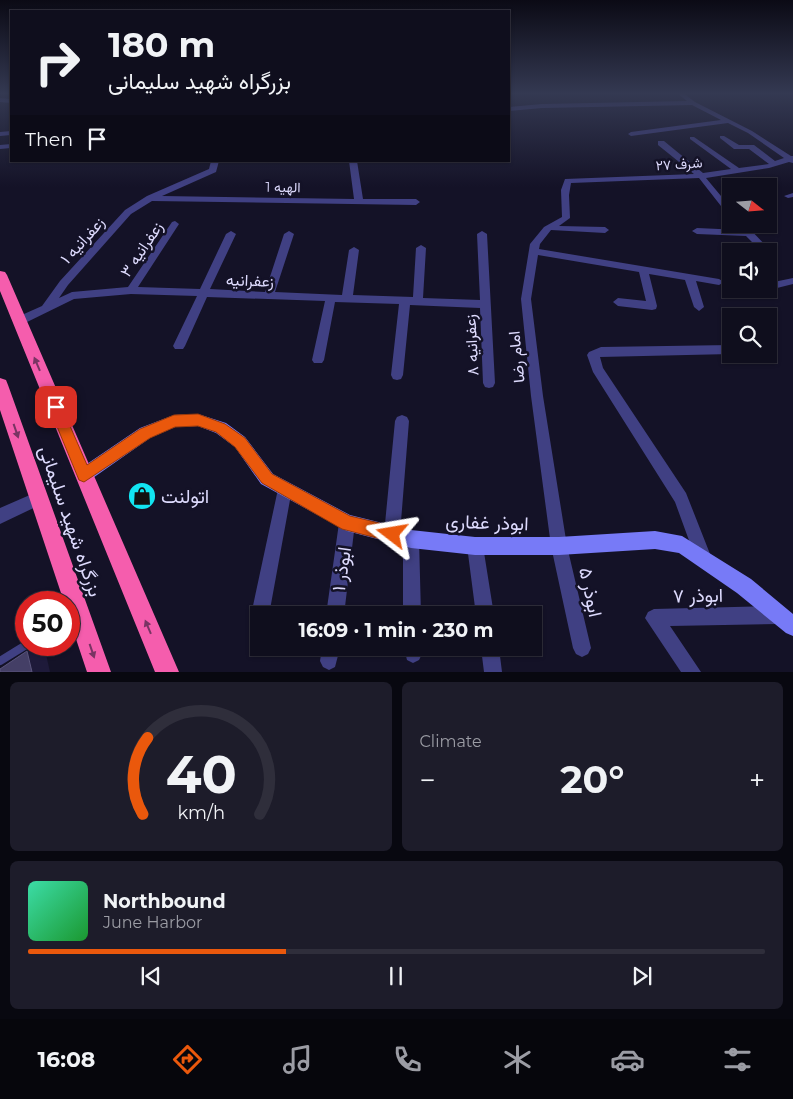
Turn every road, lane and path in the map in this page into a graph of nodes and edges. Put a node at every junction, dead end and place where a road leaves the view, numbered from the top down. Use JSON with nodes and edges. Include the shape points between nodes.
{"nodes":[{"id":1,"x":704,"y":124,"type":"edge"},
{"id":2,"x":735,"y":124,"type":"edge"},
{"id":3,"x":631,"y":134,"type":"dead end"},
{"id":4,"x":692,"y":138,"type":"dead end"},
{"id":5,"x":722,"y":138,"type":"dead end"},
{"id":6,"x":661,"y":143,"type":"dead end"},
{"id":7,"x":792,"y":159,"type":"edge"},
{"id":8,"x":215,"y":162,"type":"edge"},
{"id":9,"x":353,"y":162,"type":"edge"},
{"id":10,"x":774,"y":164,"type":"junction"},
{"id":11,"x":738,"y":171,"type":"junction"},
{"id":12,"x":701,"y":176,"type":"junction"},
{"id":13,"x":568,"y":181,"type":"joint"},
{"id":14,"x":150,"y":198,"type":"junction"},
{"id":15,"x":359,"y":202,"type":"junction"},
{"id":16,"x":416,"y":202,"type":"dead end"},
{"id":17,"x":722,"y":202,"type":"edge"},
{"id":18,"x":175,"y":224,"type":"dead end"},
{"id":19,"x":547,"y":229,"type":"junction"},
{"id":20,"x":605,"y":230,"type":"dead end"},
{"id":21,"x":697,"y":231,"type":"dead end"},
{"id":22,"x":722,"y":232,"type":"edge"},
{"id":23,"x":748,"y":233,"type":"edge"},
{"id":24,"x":231,"y":234,"type":"dead end"},
{"id":25,"x":289,"y":234,"type":"dead end"},
{"id":26,"x":482,"y":234,"type":"dead end"},
{"id":27,"x":758,"y":243,"type":"edge"},
{"id":28,"x":421,"y":248,"type":"dead end"},
{"id":29,"x":354,"y":250,"type":"dead end"},
{"id":30,"x":534,"y":251,"type":"junction"},
{"id":31,"x":643,"y":270,"type":"junction"},
{"id":32,"x":0,"y":275,"type":"edge"},
{"id":33,"x":689,"y":277,"type":"junction"},
{"id":34,"x":793,"y":281,"type":"edge"},
{"id":35,"x":719,"y":282,"type":"dead end"},
{"id":36,"x":777,"y":284,"type":"edge"},
{"id":37,"x":131,"y":290,"type":"junction"},
{"id":38,"x":202,"y":293,"type":"junction"},
{"id":39,"x":269,"y":295,"type":"junction"},
{"id":40,"x":331,"y":298,"type":"junction"},
{"id":41,"x":346,"y":298,"type":"junction"},
{"id":42,"x":405,"y":301,"type":"junction"},
{"id":43,"x":418,"y":302,"type":"junction"},
{"id":44,"x":618,"y":302,"type":"dead end"},
{"id":45,"x":485,"y":304,"type":"junction"},
{"id":46,"x":699,"y":307,"type":"dead end"},
{"id":47,"x":45,"y":309,"type":"junction"},
{"id":48,"x":19,"y":322,"type":"junction"},
{"id":49,"x":179,"y":346,"type":"dead end"},
{"id":50,"x":722,"y":349,"type":"edge"},
{"id":51,"x":318,"y":360,"type":"dead end"},
{"id":52,"x":397,"y":375,"type":"dead end"},
{"id":53,"x":489,"y":383,"type":"dead end"},
{"id":54,"x":0,"y":387,"type":"edge"},
{"id":55,"x":402,"y":421,"type":"dead end"},
{"id":56,"x":84,"y":475,"type":"junction"},
{"id":57,"x":286,"y":489,"type":"junction"},
{"id":58,"x":39,"y":498,"type":"junction"},
{"id":59,"x":0,"y":516,"type":"edge"},
{"id":60,"x":347,"y":523,"type":"junction"},
{"id":61,"x":392,"y":534,"type":"junction"},
{"id":62,"x":410,"y":538,"type":"junction"},
{"id":63,"x":475,"y":546,"type":"junction"},
{"id":64,"x":560,"y":546,"type":"junction"},
{"id":65,"x":705,"y":561,"type":"junction"},
{"id":66,"x":67,"y":591,"type":"edge"},
{"id":67,"x":262,"y":606,"type":"edge"},
{"id":68,"x":336,"y":606,"type":"edge"},
{"id":69,"x":412,"y":606,"type":"edge"},
{"id":70,"x":484,"y":606,"type":"edge"},
{"id":71,"x":779,"y":615,"type":"junction"},
{"id":72,"x":793,"y":626,"type":"edge"},
{"id":73,"x":80,"y":629,"type":"edge"},
{"id":74,"x":582,"y":648,"type":"dead end"},
{"id":75,"x":15,"y":652,"type":"edge"},
{"id":76,"x":491,"y":656,"type":"edge"},
{"id":77,"x":0,"y":661,"type":"edge"},
{"id":78,"x":99,"y":672,"type":"edge"},
{"id":79,"x":167,"y":672,"type":"edge"},
{"id":80,"x":493,"y":672,"type":"edge"},
{"id":81,"x":692,"y":672,"type":"edge"}],
"edges":[{"from":1,"to":3,"type":"street"},
{"from":2,"to":7,"type":"street"},
{"from":4,"to":11,"type":"street"},
{"from":5,"to":10,"type":"street","via":[[737,147],[751,147]]},
{"from":6,"to":12,"type":"street"},
{"from":7,"to":10,"type":"street","name":"شرف ۲۷"},
{"from":8,"to":14,"type":"street","name":"زعفرانیه ۱","via":[[213,170]]},
{"from":9,"to":15,"type":"street"},
{"from":10,"to":11,"type":"street","name":"شرف ۲۷"},
{"from":11,"to":12,"type":"street","name":"شرف ۲۷"},
{"from":12,"to":13,"type":"street","name":"شرف ۲۷"},
{"from":12,"to":17,"type":"street"},
{"from":13,"to":19,"type":"street","name":"امام رضا","via":[[564,189],[568,208],[566,218]]},
{"from":14,"to":15,"type":"street","name":"الهیه 1"},
{"from":14,"to":47,"type":"street","name":"زعفرانیه ۱","via":[[128,212]]},
{"from":15,"to":16,"type":"street","name":"الهیه 1"},
{"from":18,"to":37,"type":"street","name":"زعفرانیه ۳"},
{"from":19,"to":20,"type":"street"},
{"from":19,"to":30,"type":"street","name":"امام رضا","via":[[535,244]]},
{"from":21,"to":22,"type":"street"},
{"from":23,"to":27,"type":"street"},
{"from":24,"to":38,"type":"street"},
{"from":25,"to":39,"type":"street"},
{"from":26,"to":45,"type":"street","name":"زعفرانیه ۸"},
{"from":28,"to":43,"type":"street"},
{"from":29,"to":41,"type":"street"},
{"from":30,"to":31,"type":"street"},
{"from":30,"to":64,"type":"street","name":"امام رضا","via":[[526,299]]},
{"from":31,"to":33,"type":"street"},
{"from":31,"to":44,"type":"street","via":[[652,306]]},
{"from":32,"to":48,"type":"highway","name":"بزرگراه شهید سلیمانی"},
{"from":33,"to":35,"type":"street"},
{"from":33,"to":46,"type":"street"},
{"from":34,"to":36,"type":"street"},
{"from":37,"to":38,"type":"street","name":"زعفرانیه"},
{"from":37,"to":47,"type":"street","name":"زعفرانیه","via":[[72,296]]},
{"from":38,"to":39,"type":"street","name":"زعفرانیه"},
{"from":38,"to":49,"type":"street"},
{"from":39,"to":40,"type":"street","name":"زعفرانیه"},
{"from":40,"to":41,"type":"street","name":"زعفرانیه"},
{"from":40,"to":51,"type":"street"},
{"from":41,"to":42,"type":"street","name":"زعفرانیه"},
{"from":42,"to":43,"type":"street","name":"زعفرانیه"},
{"from":42,"to":52,"type":"street"},
{"from":43,"to":45,"type":"street","name":"زعفرانیه"},
{"from":45,"to":53,"type":"street","name":"زعفرانیه ۸"},
{"from":47,"to":48,"type":"street","name":"زعفرانیه"},
{"from":56,"to":48,"type":"highway","name":"بزرگراه شهید سلیمانی","one_way":true},
{"from":50,"to":65,"type":"street","via":[[601,352],[594,355],[597,369],[681,498]]},
{"from":54,"to":58,"type":"highway","name":"بزرگراه شهید سلیمانی","one_way":true},
{"from":55,"to":61,"type":"street"},
{"from":56,"to":57,"type":"main road","name":"ابوذر غفاری","via":[[145,433],[174,421],[198,420],[221,428],[240,442],[267,478]]},
{"from":79,"to":56,"type":"highway","name":"بزرگراه شهید سلیمانی","one_way":true},
{"from":57,"to":60,"type":"main road","name":"ابوذر غفاری"},
{"from":57,"to":67,"type":"street"},
{"from":58,"to":59,"type":"street"},
{"from":58,"to":66,"type":"highway","name":"بزرگراه شهید سلیمانی"},
{"from":60,"to":61,"type":"main road","name":"ابوذر غفاری"},
{"from":60,"to":68,"type":"street","name":"ابوذر ۱"},
{"from":61,"to":62,"type":"main road","name":"ابوذر غفاری"},
{"from":62,"to":63,"type":"main road","name":"ابوذر غفاری"},
{"from":62,"to":69,"type":"street"},
{"from":63,"to":64,"type":"main road","name":"ابوذر غفاری"},
{"from":63,"to":70,"type":"street"},
{"from":64,"to":65,"type":"main road","name":"ابوذر غفاری","via":[[655,540],[682,545]]},
{"from":64,"to":74,"type":"street","name":"ابوذر ۵"},
{"from":65,"to":71,"type":"main road","name":"ابوذر غفاری","via":[[744,586]]},
{"from":71,"to":72,"type":"main road","name":"ابوذر غفاری"},
{"from":71,"to":81,"type":"street","name":"ابوذر ۷","via":[[654,618]]},
{"from":73,"to":78,"type":"highway","name":"بزرگراه شهید سلیمانی","one_way":true},
{"from":75,"to":77,"type":"lane"},
{"from":76,"to":80,"type":"street"}]}
